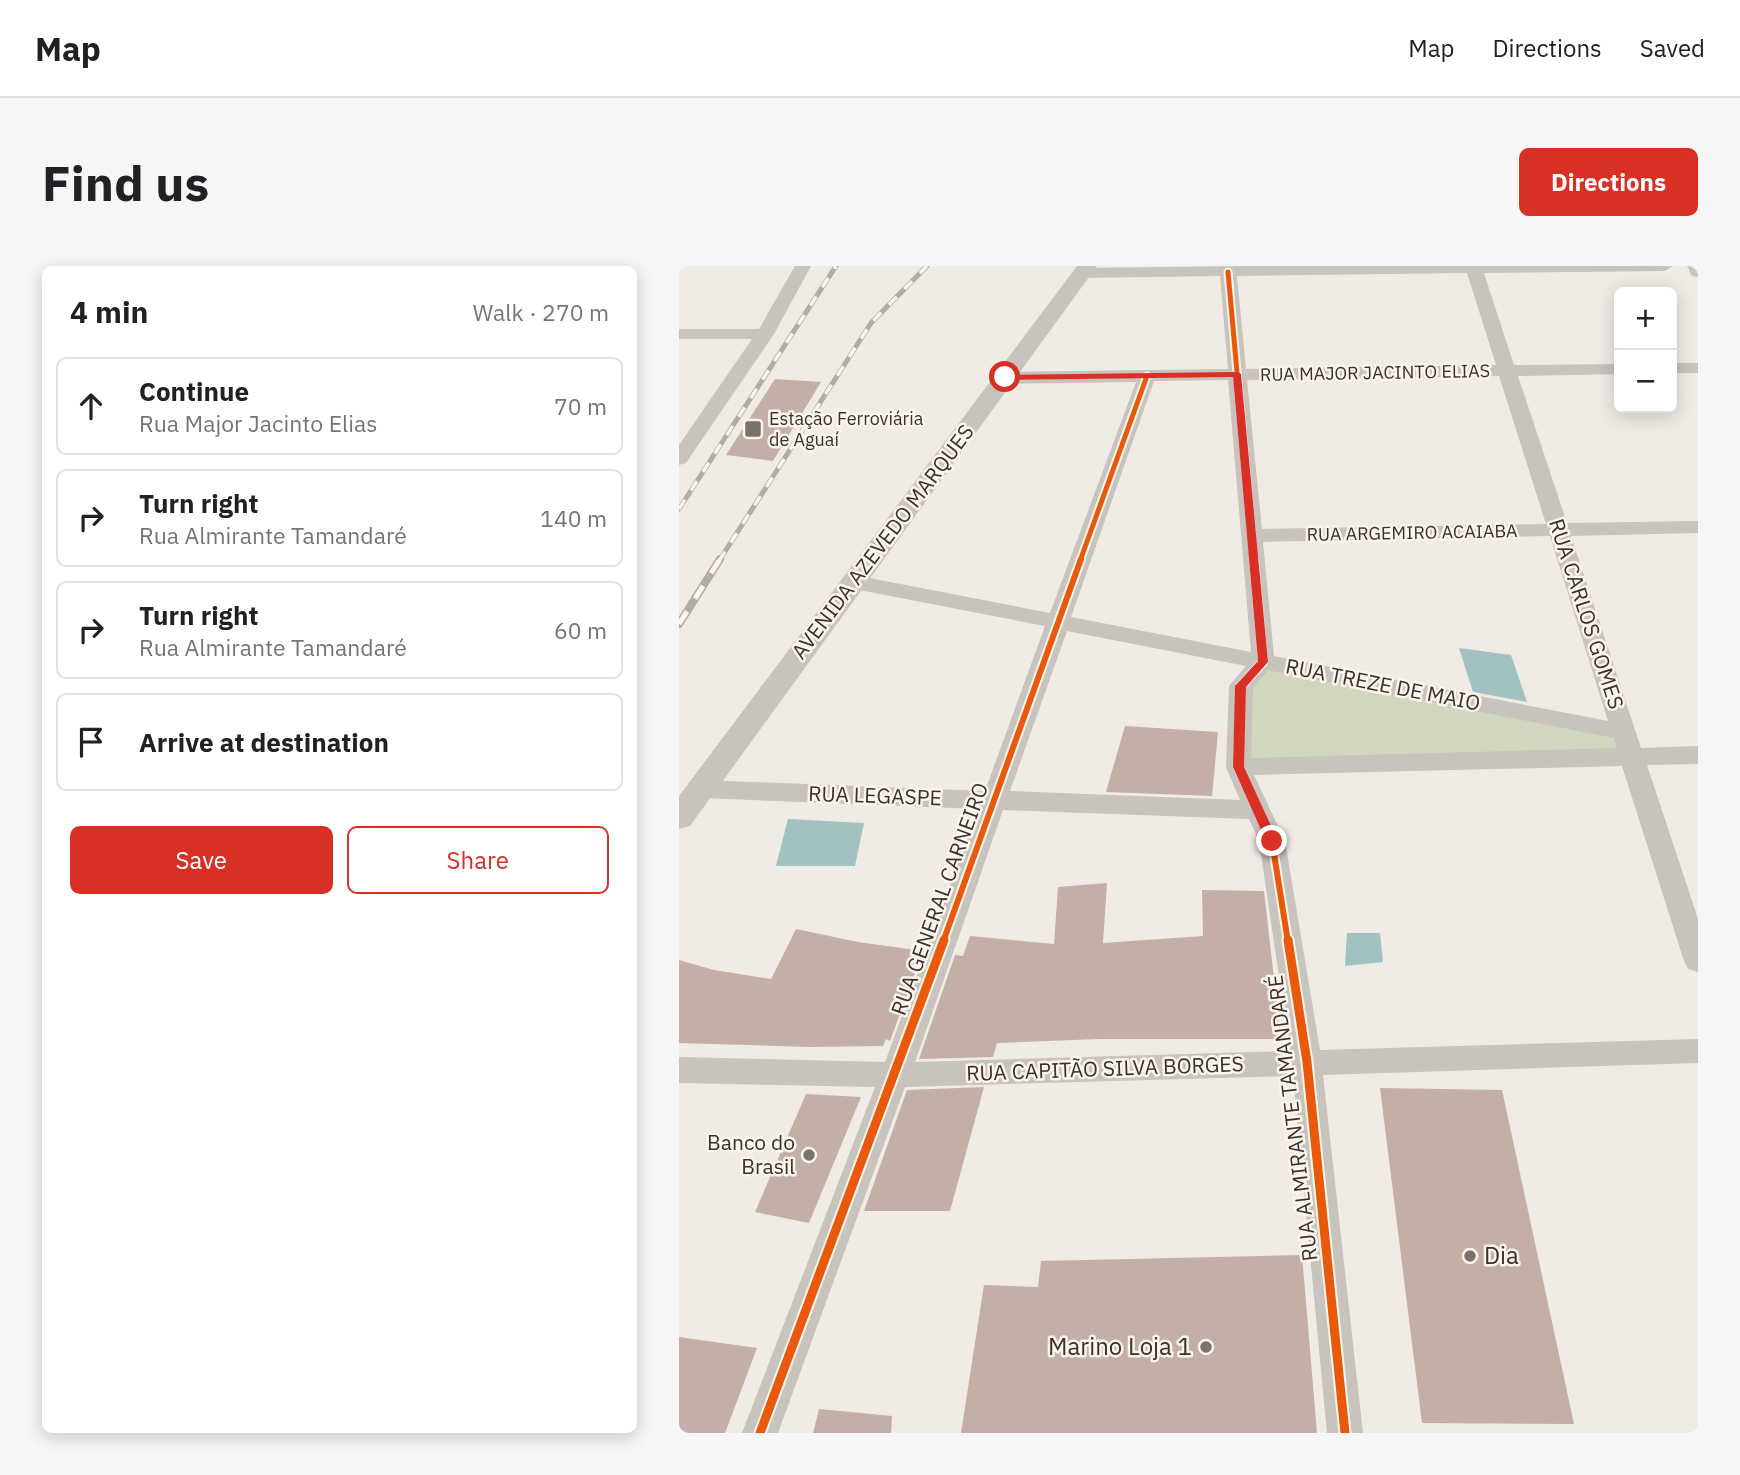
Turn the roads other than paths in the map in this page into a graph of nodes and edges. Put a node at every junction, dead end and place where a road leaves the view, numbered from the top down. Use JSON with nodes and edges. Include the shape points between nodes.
{"nodes":[{"id":1,"x":803,"y":266,"type":"edge"},
{"id":2,"x":1665,"y":266,"type":"edge"},
{"id":3,"x":1695,"y":266,"type":"edge"},
{"id":4,"x":1474,"y":267,"type":"edge"},
{"id":5,"x":1085,"y":270,"type":"edge"},
{"id":6,"x":1228,"y":272,"type":"junction"},
{"id":7,"x":1698,"y":272,"type":"edge"},
{"id":8,"x":679,"y":334,"type":"edge"},
{"id":9,"x":765,"y":334,"type":"junction"},
{"id":10,"x":1677,"y":368,"type":"edge"},
{"id":11,"x":1698,"y":368,"type":"edge"},
{"id":12,"x":1614,"y":369,"type":"edge"},
{"id":13,"x":1507,"y":371,"type":"junction"},
{"id":14,"x":1237,"y":374,"type":"junction"},
{"id":15,"x":1147,"y":376,"type":"junction"},
{"id":16,"x":1005,"y":377,"type":"junction"},
{"id":17,"x":679,"y":459,"type":"edge"},
{"id":18,"x":1698,"y":527,"type":"edge"},
{"id":19,"x":1559,"y":530,"type":"junction"},
{"id":20,"x":1251,"y":536,"type":"junction"},
{"id":21,"x":854,"y":582,"type":"junction"},
{"id":22,"x":1058,"y":622,"type":"junction"},
{"id":23,"x":1263,"y":662,"type":"junction"},
{"id":24,"x":1624,"y":732,"type":"junction"},
{"id":25,"x":1698,"y":755,"type":"edge"},
{"id":26,"x":1632,"y":757,"type":"junction"},
{"id":27,"x":1238,"y":767,"type":"junction"},
{"id":28,"x":701,"y":789,"type":"junction"},
{"id":29,"x":994,"y":800,"type":"junction"},
{"id":30,"x":1259,"y":810,"type":"junction"},
{"id":31,"x":679,"y":818,"type":"edge"},
{"id":32,"x":1698,"y":961,"type":"edge"},
{"id":33,"x":1698,"y":1051,"type":"edge"},
{"id":34,"x":1307,"y":1062,"type":"junction"},
{"id":35,"x":679,"y":1070,"type":"edge"},
{"id":36,"x":895,"y":1075,"type":"junction"},
{"id":37,"x":760,"y":1433,"type":"edge"},
{"id":38,"x":1345,"y":1433,"type":"edge"}],
"edges":[{"from":1,"to":9,"type":"street"},
{"from":2,"to":4,"type":"street"},
{"from":3,"to":7,"type":"street"},
{"from":4,"to":6,"type":"street"},
{"from":4,"to":13,"type":"street","name":"RUA CARLOS GOMES"},
{"from":5,"to":6,"type":"street"},
{"from":5,"to":16,"type":"street","name":"AVENIDA AZEVEDO MARQUES"},
{"from":6,"to":14,"type":"street"},
{"from":8,"to":9,"type":"street"},
{"from":9,"to":17,"type":"street"},
{"from":10,"to":11,"type":"street"},
{"from":12,"to":13,"type":"street","name":"RUA MAJOR JACINTO ELIAS"},
{"from":13,"to":14,"type":"street","name":"RUA MAJOR JACINTO ELIAS"},
{"from":13,"to":19,"type":"street","name":"RUA CARLOS GOMES"},
{"from":14,"to":15,"type":"street","name":"RUA MAJOR JACINTO ELIAS"},
{"from":14,"to":20,"type":"street"},
{"from":15,"to":16,"type":"street","name":"RUA MAJOR JACINTO ELIAS"},
{"from":15,"to":22,"type":"street","name":"RUA GENERAL CARNEIRO"},
{"from":16,"to":21,"type":"street","name":"AVENIDA AZEVEDO MARQUES"},
{"from":18,"to":19,"type":"street","name":"RUA ARGEMIRO ACAIABA"},
{"from":19,"to":20,"type":"street","name":"RUA ARGEMIRO ACAIABA"},
{"from":19,"to":24,"type":"street","name":"RUA CARLOS GOMES"},
{"from":20,"to":23,"type":"street"},
{"from":21,"to":22,"type":"street","name":"RUA TREZE DE MAIO"},
{"from":21,"to":28,"type":"street","name":"AVENIDA AZEVEDO MARQUES"},
{"from":22,"to":23,"type":"street","name":"RUA TREZE DE MAIO"},
{"from":22,"to":29,"type":"street","name":"RUA GENERAL CARNEIRO"},
{"from":23,"to":24,"type":"street","name":"RUA TREZE DE MAIO"},
{"from":23,"to":27,"type":"street","name":"RUA ALMIRANTE TAMANDARÉ","via":[[1241,686]]},
{"from":24,"to":26,"type":"street","name":"RUA CARLOS GOMES"},
{"from":25,"to":26,"type":"street"},
{"from":26,"to":27,"type":"street"},
{"from":26,"to":32,"type":"street","name":"RUA CARLOS GOMES"},
{"from":27,"to":30,"type":"street","name":"RUA ALMIRANTE TAMANDARÉ"},
{"from":28,"to":29,"type":"street","name":"RUA LEGASPE"},
{"from":28,"to":31,"type":"street","name":"AVENIDA AZEVEDO MARQUES"},
{"from":29,"to":30,"type":"street","name":"RUA LEGASPE"},
{"from":29,"to":36,"type":"street","name":"RUA GENERAL CARNEIRO"},
{"from":30,"to":34,"type":"street","name":"RUA ALMIRANTE TAMANDARÉ","via":[[1272,841]]},
{"from":33,"to":34,"type":"street","name":"RUA CAPITÃO SILVA BORGES"},
{"from":34,"to":36,"type":"street","name":"RUA CAPITÃO SILVA BORGES"},
{"from":34,"to":38,"type":"street","name":"RUA ALMIRANTE TAMANDARÉ"},
{"from":35,"to":36,"type":"street","name":"RUA CAPITÃO SILVA BORGES"},
{"from":36,"to":37,"type":"street","name":"RUA GENERAL CARNEIRO"}]}
